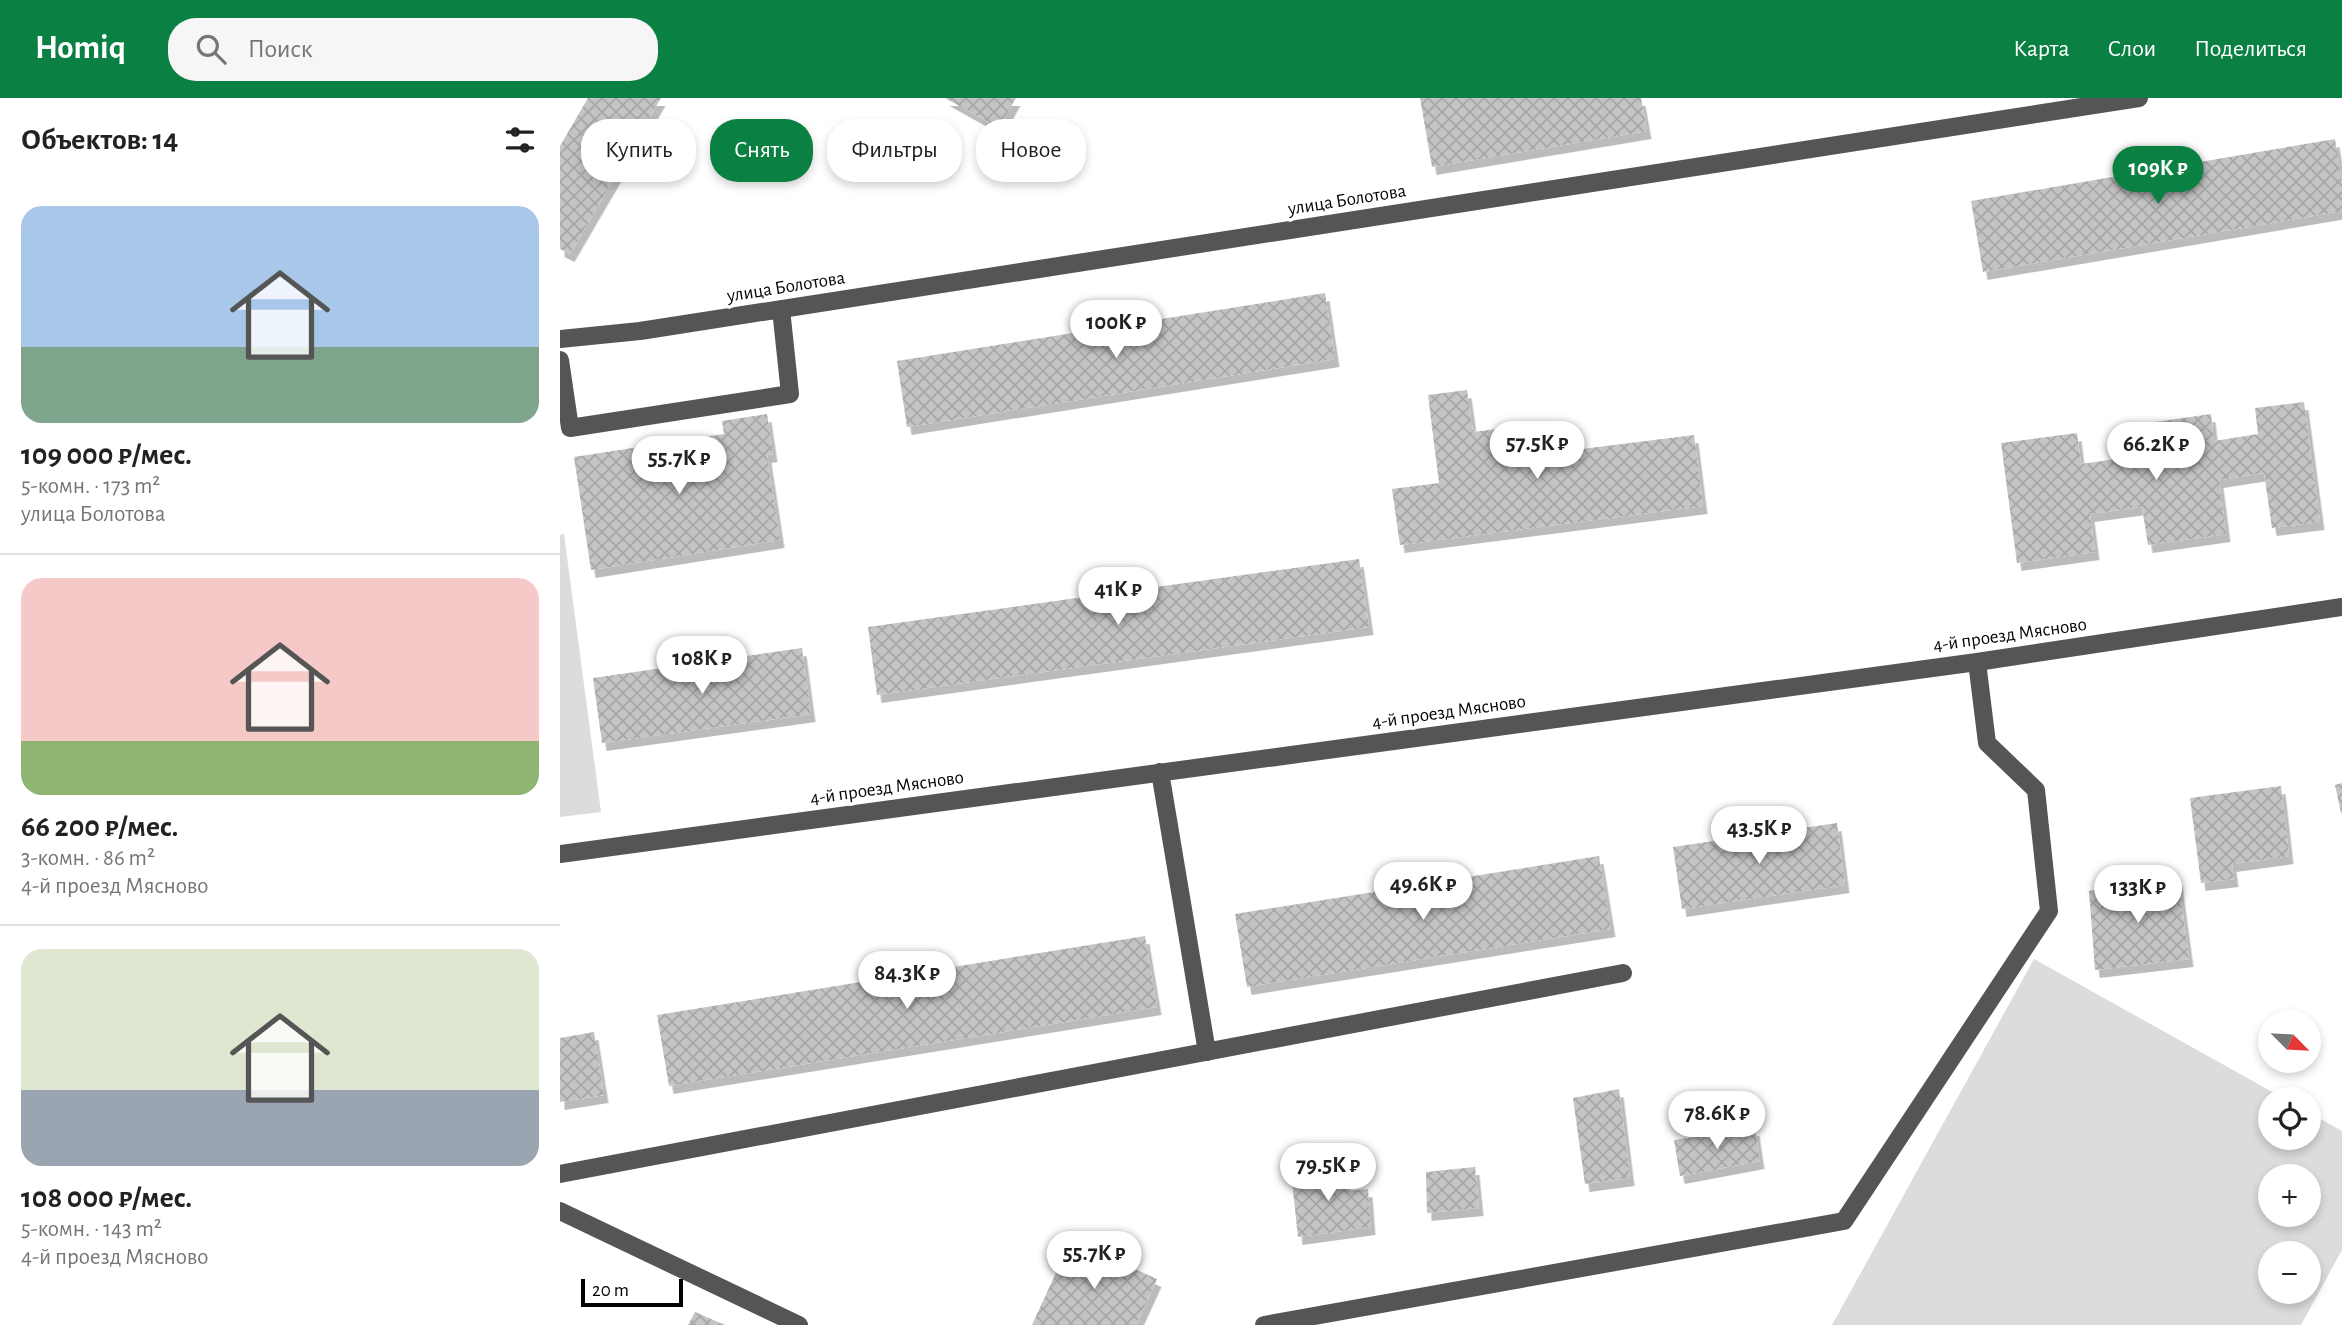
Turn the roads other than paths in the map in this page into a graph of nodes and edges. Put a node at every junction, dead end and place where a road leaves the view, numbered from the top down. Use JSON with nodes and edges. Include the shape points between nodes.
{"nodes":[{"id":1,"x":2139,"y":98,"type":"edge"},
{"id":2,"x":781,"y":309,"type":"junction"},
{"id":3,"x":560,"y":339,"type":"edge"},
{"id":4,"x":560,"y":360,"type":"edge"},
{"id":5,"x":2342,"y":607,"type":"edge"},
{"id":6,"x":1977,"y":662,"type":"junction"},
{"id":7,"x":1160,"y":772,"type":"junction"},
{"id":8,"x":560,"y":854,"type":"edge"},
{"id":9,"x":1623,"y":973,"type":"dead end"},
{"id":10,"x":1207,"y":1052,"type":"junction"},
{"id":11,"x":560,"y":1174,"type":"edge"},
{"id":12,"x":560,"y":1210,"type":"edge"},
{"id":13,"x":799,"y":1325,"type":"edge"},
{"id":14,"x":1264,"y":1325,"type":"edge"}],
"edges":[{"from":1,"to":2,"type":"street","name":"улица Болотова"},
{"from":2,"to":3,"type":"street","name":"улица Болотова"},
{"from":2,"to":4,"type":"street","via":[[790,394],[570,428]]},
{"from":5,"to":6,"type":"street","name":"4-й проезд Мясново"},
{"from":6,"to":7,"type":"street","name":"4-й проезд Мясново"},
{"from":6,"to":14,"type":"street","via":[[1987,743],[2036,790],[2049,911],[1844,1221]]},
{"from":7,"to":8,"type":"street","name":"4-й проезд Мясново"},
{"from":7,"to":10,"type":"street"},
{"from":9,"to":10,"type":"street"},
{"from":10,"to":11,"type":"street"},
{"from":12,"to":13,"type":"street"}]}
